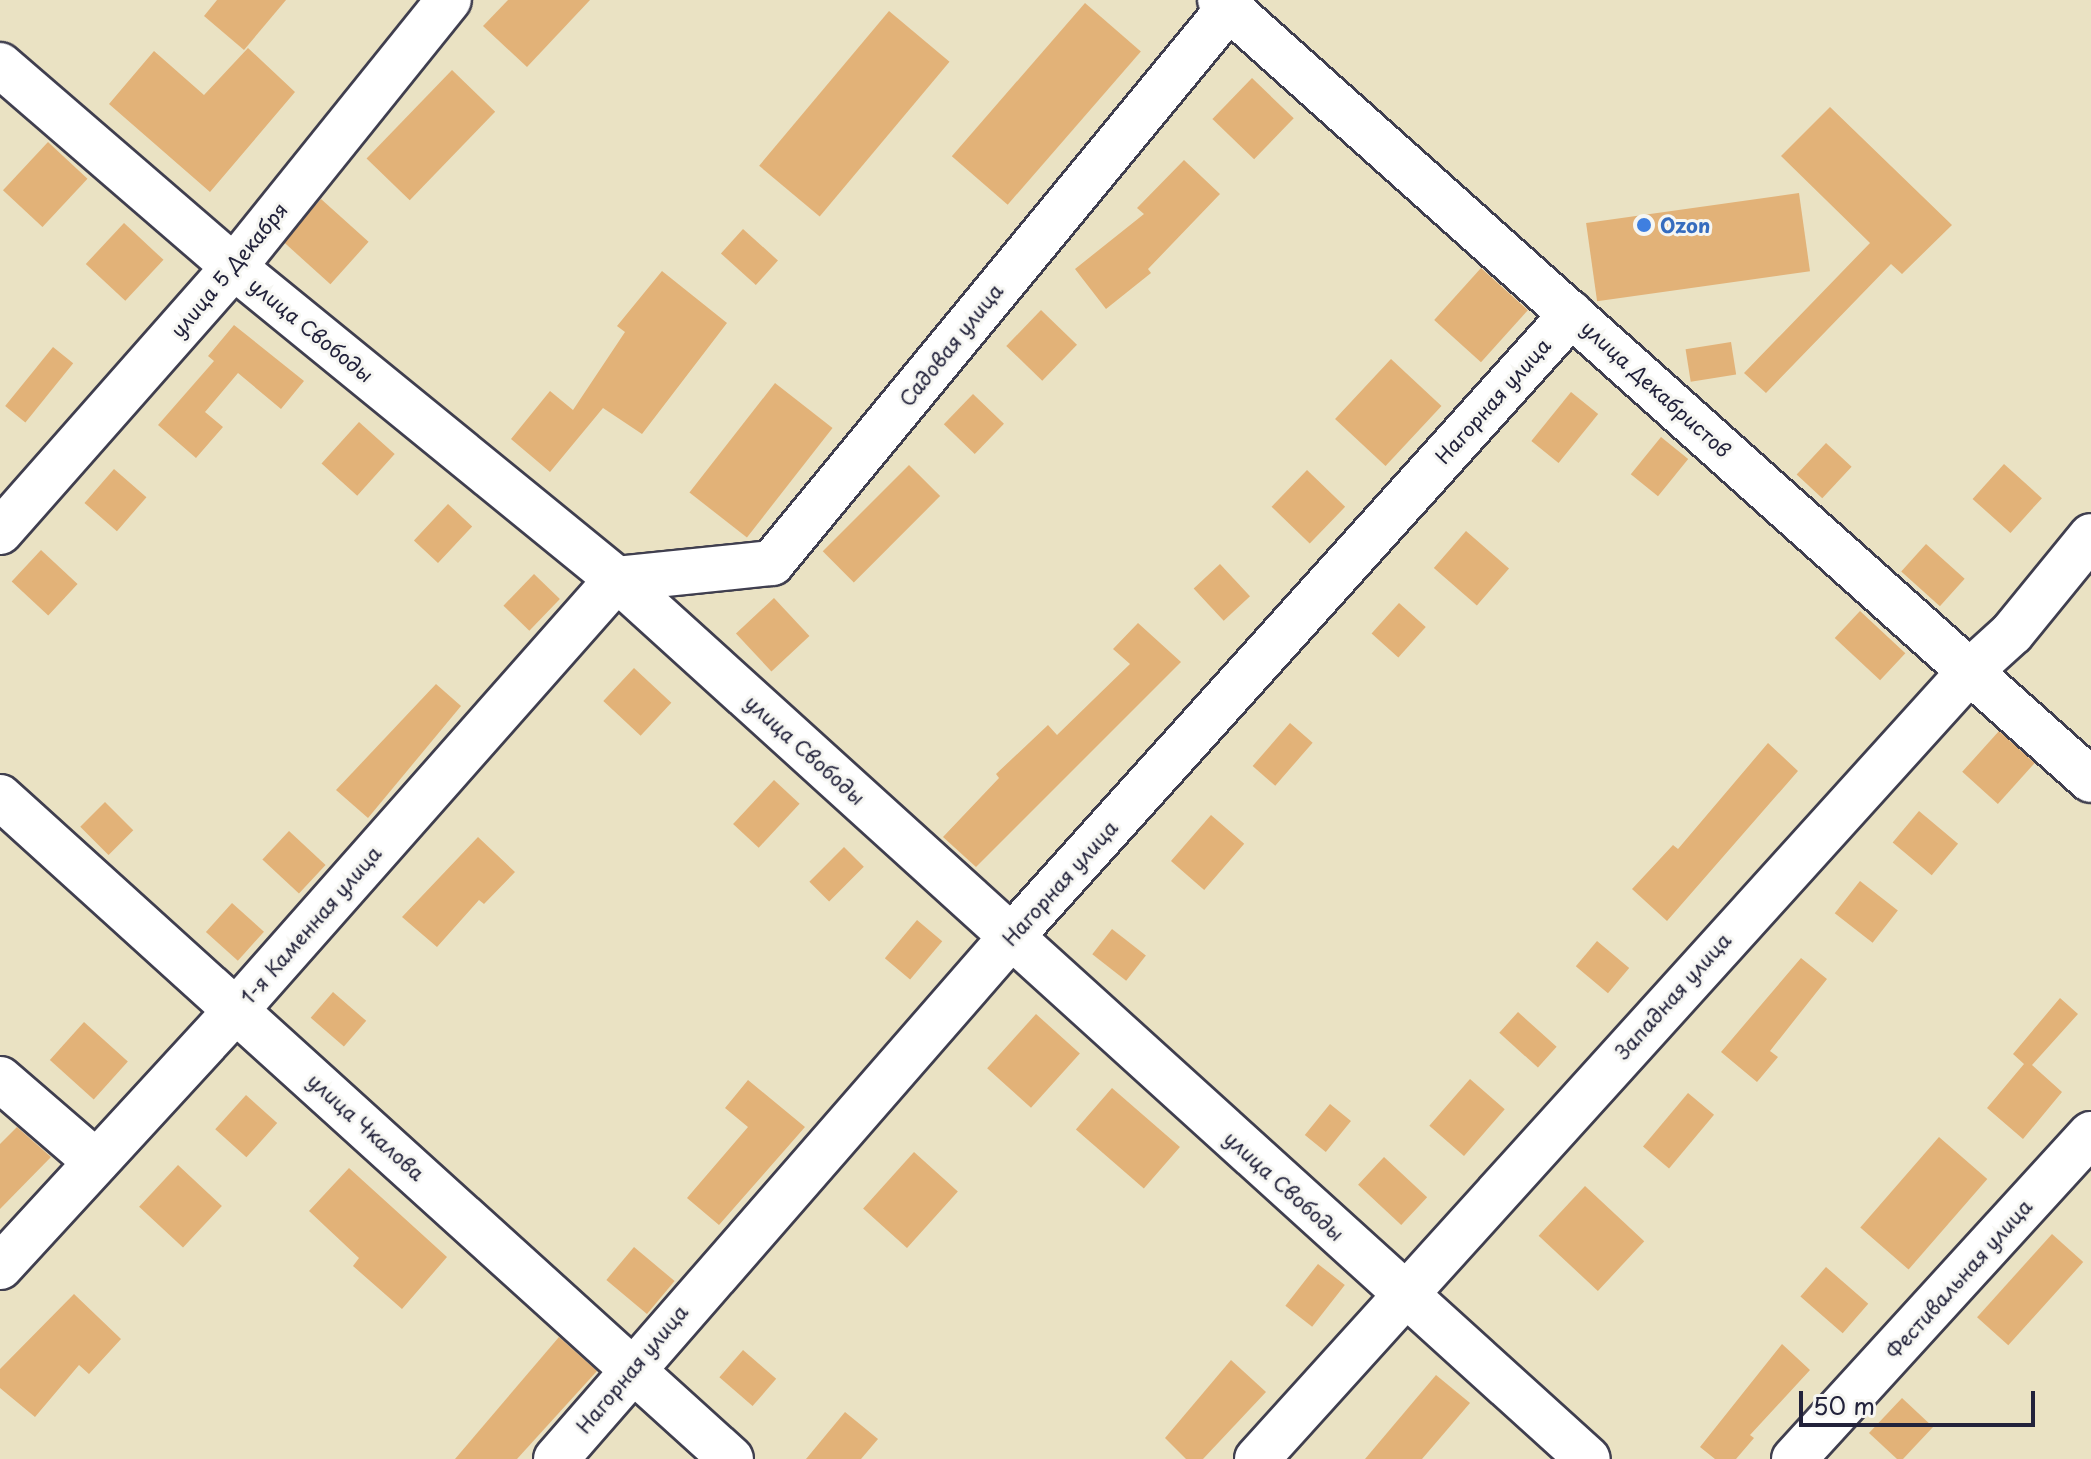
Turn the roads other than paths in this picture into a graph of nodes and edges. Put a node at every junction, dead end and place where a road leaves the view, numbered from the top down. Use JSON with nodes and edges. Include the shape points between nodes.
{"nodes":[{"id":1,"x":449,"y":0,"type":"edge"},
{"id":2,"x":1224,"y":4,"type":"edge"},
{"id":3,"x":0,"y":65,"type":"edge"},
{"id":4,"x":234,"y":267,"type":"junction"},
{"id":5,"x":1572,"y":314,"type":"junction"},
{"id":6,"x":0,"y":532,"type":"edge"},
{"id":7,"x":2091,"y":536,"type":"edge"},
{"id":8,"x":617,"y":579,"type":"junction"},
{"id":9,"x":1969,"y":672,"type":"junction"},
{"id":10,"x":2091,"y":780,"type":"edge"},
{"id":11,"x":0,"y":797,"type":"edge"},
{"id":12,"x":1011,"y":937,"type":"junction"},
{"id":13,"x":237,"y":1009,"type":"junction"},
{"id":14,"x":0,"y":1079,"type":"edge"},
{"id":15,"x":2091,"y":1134,"type":"edge"},
{"id":16,"x":96,"y":1162,"type":"junction"},
{"id":17,"x":0,"y":1267,"type":"edge"},
{"id":18,"x":1402,"y":1294,"type":"junction"},
{"id":19,"x":631,"y":1369,"type":"junction"},
{"id":20,"x":556,"y":1459,"type":"edge"},
{"id":21,"x":731,"y":1459,"type":"edge"},
{"id":22,"x":1257,"y":1459,"type":"edge"},
{"id":23,"x":1588,"y":1459,"type":"edge"},
{"id":24,"x":1794,"y":1459,"type":"edge"}],
"edges":[{"from":1,"to":4,"type":"street","name":"улица 5 Декабря"},
{"from":2,"to":5,"type":"street","name":"улица Декабристов"},
{"from":2,"to":8,"type":"street","name":"Садовая улица","via":[[772,563]]},
{"from":3,"to":4,"type":"street","name":"улица Свободы"},
{"from":4,"to":6,"type":"street","name":"улица 5 Декабря"},
{"from":4,"to":8,"type":"street","name":"улица Свободы"},
{"from":5,"to":9,"type":"street","name":"улица Декабристов"},
{"from":5,"to":12,"type":"street","name":"Нагорная улица"},
{"from":7,"to":9,"type":"street","name":"Западная улица","via":[[2012,633]]},
{"from":8,"to":12,"type":"street","name":"улица Свободы"},
{"from":8,"to":13,"type":"street","name":"1-я Каменная улица"},
{"from":9,"to":10,"type":"street","name":"улица Декабристов"},
{"from":9,"to":18,"type":"street","name":"Западная улица"},
{"from":11,"to":13,"type":"street","name":"улица Чкалова"},
{"from":12,"to":18,"type":"street","name":"улица Свободы"},
{"from":12,"to":19,"type":"street","name":"Нагорная улица"},
{"from":13,"to":16,"type":"street","name":"1-я Каменная улица"},
{"from":13,"to":19,"type":"street","name":"улица Чкалова"},
{"from":14,"to":16,"type":"street"},
{"from":15,"to":24,"type":"street","name":"Фестивальная улица"},
{"from":16,"to":17,"type":"street","name":"1-я Каменная улица"},
{"from":18,"to":22,"type":"street","name":"Западная улица"},
{"from":18,"to":23,"type":"street","name":"улица Свободы"},
{"from":19,"to":20,"type":"street","name":"Нагорная улица"},
{"from":19,"to":21,"type":"street","name":"улица Чкалова"}]}
